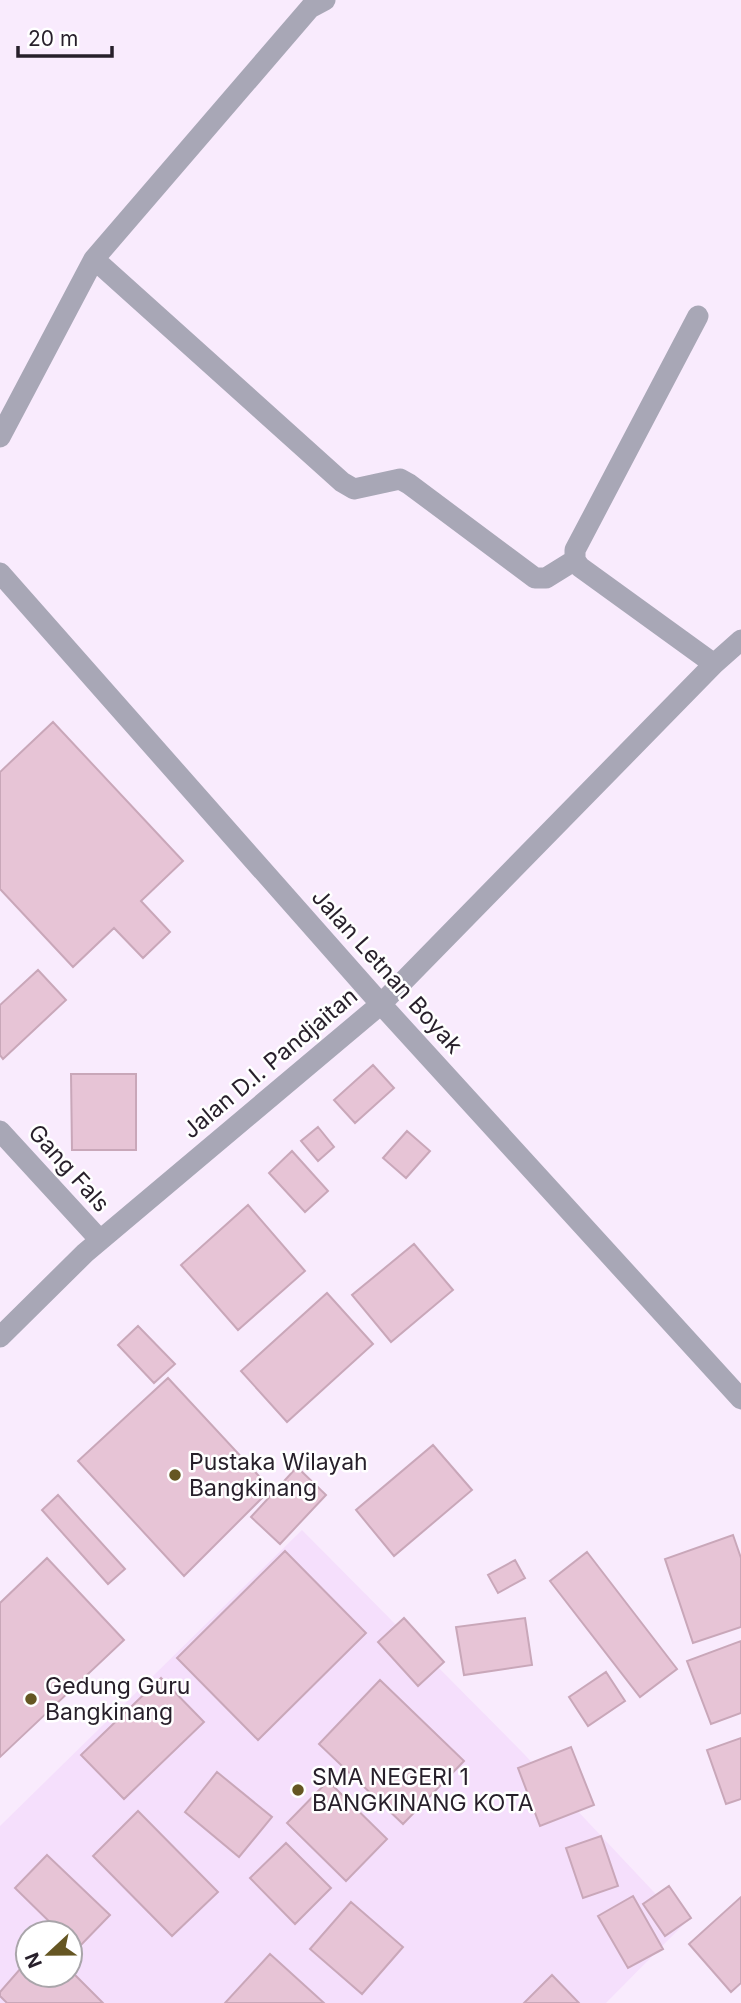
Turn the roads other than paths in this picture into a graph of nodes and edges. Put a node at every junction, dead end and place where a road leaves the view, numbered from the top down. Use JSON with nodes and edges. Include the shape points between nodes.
{"nodes":[{"id":1,"x":325,"y":0,"type":"edge"},
{"id":2,"x":94,"y":259,"type":"junction"},
{"id":3,"x":698,"y":316,"type":"dead end"},
{"id":4,"x":0,"y":437,"type":"edge"},
{"id":5,"x":575,"y":560,"type":"junction"},
{"id":6,"x":0,"y":573,"type":"edge"},
{"id":7,"x":741,"y":640,"type":"edge"},
{"id":8,"x":714,"y":664,"type":"junction"},
{"id":9,"x":381,"y":1004,"type":"junction"},
{"id":10,"x":0,"y":1130,"type":"edge"},
{"id":11,"x":100,"y":1240,"type":"junction"},
{"id":12,"x":0,"y":1337,"type":"edge"},
{"id":13,"x":741,"y":1399,"type":"edge"}],
"edges":[{"from":1,"to":2,"type":"street","via":[[310,8]]},
{"from":2,"to":4,"type":"street"},
{"from":2,"to":5,"type":"street","via":[[342,482],[354,489],[400,479],[535,578],[546,578]]},
{"from":3,"to":5,"type":"street","via":[[575,551]]},
{"from":5,"to":8,"type":"street"},
{"from":6,"to":9,"type":"street","name":"Jalan Letnan Boyak"},
{"from":7,"to":8,"type":"street","name":"Jalan D.I. Pandjaitan"},
{"from":8,"to":9,"type":"street","name":"Jalan D.I. Pandjaitan"},
{"from":9,"to":11,"type":"street","name":"Jalan D.I. Pandjaitan"},
{"from":9,"to":13,"type":"street","name":"Jalan Letnan Boyak"},
{"from":10,"to":11,"type":"street","name":"Gang Fals"},
{"from":11,"to":12,"type":"street","name":"Jalan D.I. Pandjaitan"}]}
